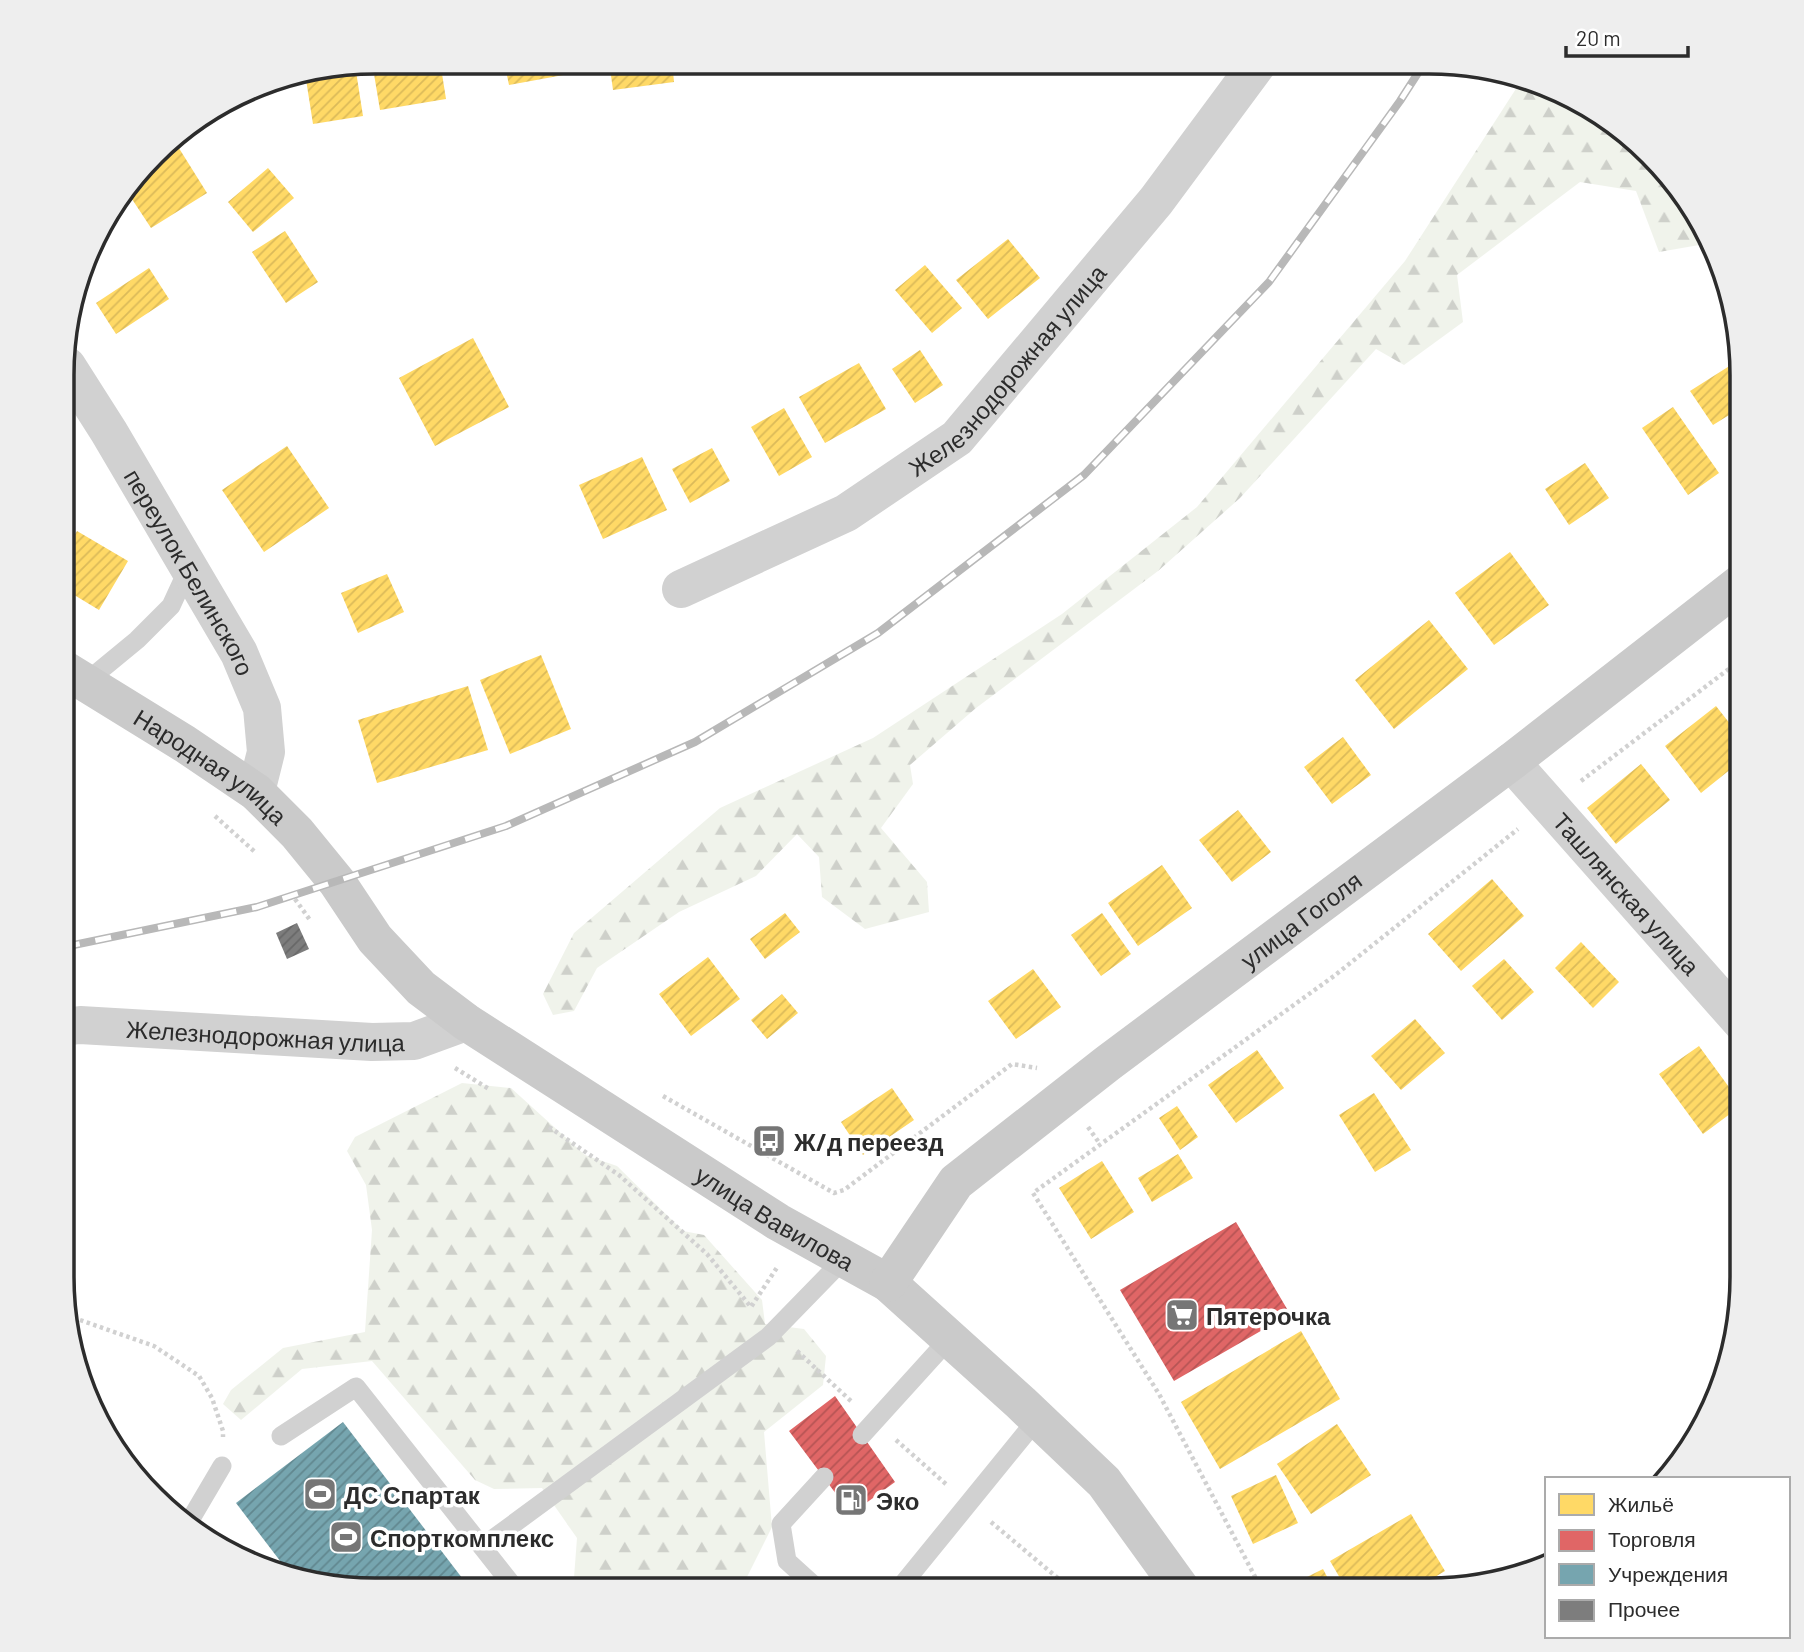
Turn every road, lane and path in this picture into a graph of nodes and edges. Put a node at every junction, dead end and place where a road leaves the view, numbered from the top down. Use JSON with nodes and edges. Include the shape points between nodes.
{"nodes":[{"id":1,"x":1250,"y":74,"type":"edge"},
{"id":2,"x":74,"y":377,"type":"edge"},
{"id":3,"x":189,"y":567,"type":"junction"},
{"id":4,"x":681,"y":589,"type":"dead end"},
{"id":5,"x":1730,"y":591,"type":"edge"},
{"id":6,"x":1730,"y":668,"type":"edge"},
{"id":7,"x":76,"y":676,"type":"edge"},
{"id":8,"x":1511,"y":762,"type":"junction"},
{"id":9,"x":256,"y":792,"type":"junction"},
{"id":10,"x":1548,"y":805,"type":"junction"},
{"id":11,"x":337,"y":882,"type":"joint"},
{"id":12,"x":1730,"y":1010,"type":"edge"},
{"id":13,"x":466,"y":1023,"type":"junction"},
{"id":14,"x":74,"y":1025,"type":"edge"},
{"id":15,"x":1042,"y":1069,"type":"dead end"},
{"id":16,"x":652,"y":1090,"type":"dead end"},
{"id":17,"x":844,"y":1259,"type":"junction"},
{"id":18,"x":888,"y":1283,"type":"junction"},
{"id":19,"x":751,"y":1307,"type":"dead end"},
{"id":20,"x":80,"y":1320,"type":"dead end"},
{"id":21,"x":775,"y":1330,"type":"junction"},
{"id":22,"x":950,"y":1338,"type":"junction"},
{"id":23,"x":1038,"y":1418,"type":"junction"},
{"id":24,"x":868,"y":1428,"type":"junction"},
{"id":25,"x":281,"y":1436,"type":"dead end"},
{"id":26,"x":222,"y":1466,"type":"joint"},
{"id":27,"x":824,"y":1477,"type":"dead end"},
{"id":28,"x":968,"y":1503,"type":"junction"},
{"id":29,"x":192,"y":1517,"type":"edge"},
{"id":30,"x":482,"y":1547,"type":"junction"},
{"id":31,"x":507,"y":1578,"type":"edge"},
{"id":32,"x":806,"y":1578,"type":"edge"},
{"id":33,"x":908,"y":1578,"type":"edge"},
{"id":34,"x":1058,"y":1578,"type":"edge"},
{"id":35,"x":1173,"y":1578,"type":"edge"},
{"id":36,"x":1256,"y":1578,"type":"edge"}],
"edges":[{"from":1,"to":4,"type":"street","name":"Железнодорожная улица","via":[[1156,201],[957,438],[846,513]]},
{"from":2,"to":3,"type":"street","name":"переулок Белинского"},
{"from":3,"to":7,"type":"lane","via":[[171,606],[137,640]]},
{"from":3,"to":9,"type":"street","name":"переулок Белинского","via":[[239,653],[262,708],[267,752]]},
{"from":5,"to":8,"type":"main road","name":"улица Гоголя"},
{"from":6,"to":10,"type":"path"},
{"from":7,"to":9,"type":"main road","name":"Народная улица"},
{"from":8,"to":10,"type":"street","name":"Ташлянская улица"},
{"from":8,"to":18,"type":"main road","name":"улица Гоголя","via":[[956,1182]]},
{"from":9,"to":11,"type":"main road","name":"Народная улица"},
{"from":10,"to":12,"type":"street","name":"Ташлянская улица"},
{"from":10,"to":36,"type":"path","via":[[1334,976],[1032,1192],[1159,1394]]},
{"from":11,"to":13,"type":"main road","name":"улица Вавилова","via":[[375,939],[421,988]]},
{"from":13,"to":14,"type":"street","name":"Железнодорожная улица","via":[[414,1041],[372,1042]]},
{"from":13,"to":17,"type":"main road","name":"улица Вавилова","via":[[778,1222]]},
{"from":15,"to":16,"type":"path","via":[[1012,1064],[844,1191],[834,1193]]},
{"from":17,"to":18,"type":"main road","name":"улица Вавилова"},
{"from":17,"to":21,"type":"lane"},
{"from":18,"to":22,"type":"main road","name":"улица Вавилова"},
{"from":19,"to":21,"type":"path"},
{"from":20,"to":26,"type":"path","via":[[154,1346],[200,1376],[223,1431]]},
{"from":21,"to":24,"type":"path"},
{"from":21,"to":30,"type":"lane"},
{"from":22,"to":23,"type":"main road","name":"улица Вавилова"},
{"from":22,"to":24,"type":"lane"},
{"from":23,"to":28,"type":"lane"},
{"from":23,"to":35,"type":"main road","name":"улица Вавилова","via":[[1104,1482]]},
{"from":24,"to":28,"type":"path"},
{"from":25,"to":30,"type":"lane","via":[[356,1387]]},
{"from":26,"to":29,"type":"lane"},
{"from":27,"to":32,"type":"lane","via":[[781,1524],[787,1561]]},
{"from":28,"to":33,"type":"lane"},
{"from":28,"to":34,"type":"path"},
{"from":30,"to":31,"type":"lane"}]}
